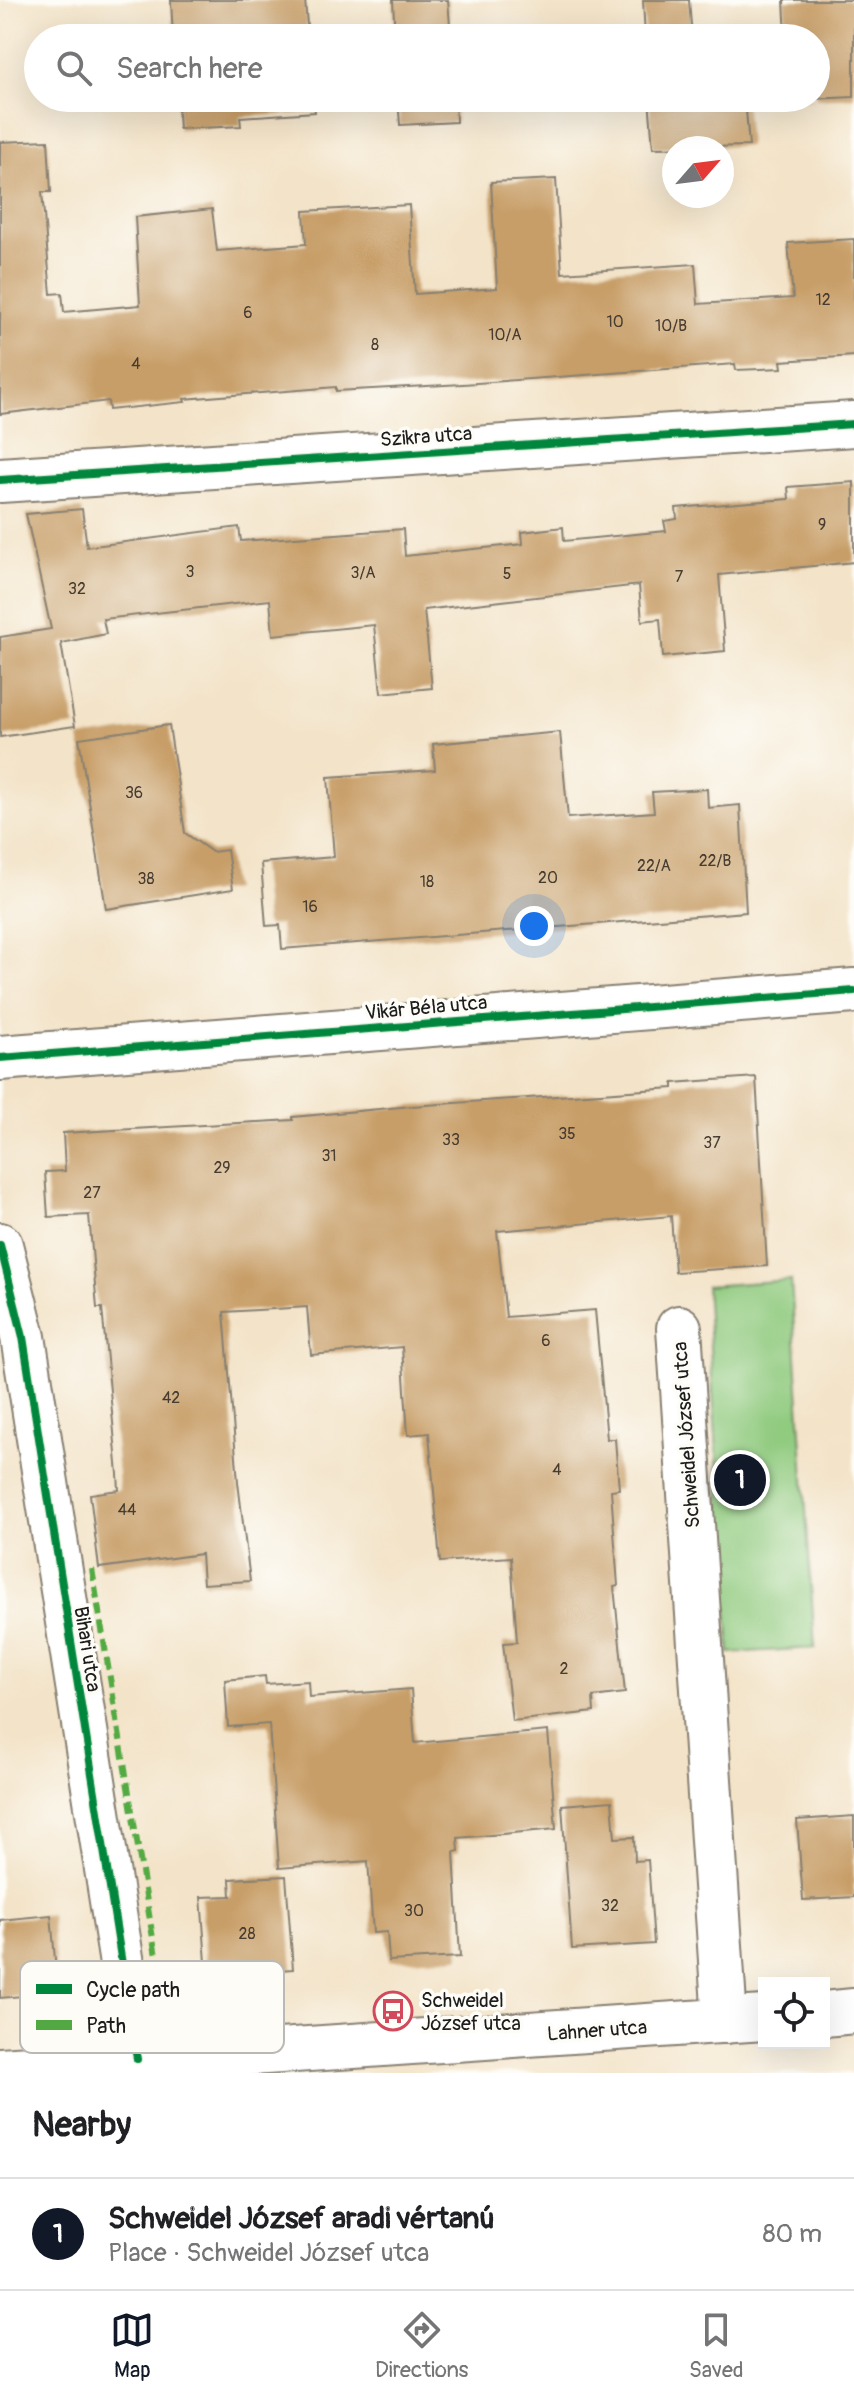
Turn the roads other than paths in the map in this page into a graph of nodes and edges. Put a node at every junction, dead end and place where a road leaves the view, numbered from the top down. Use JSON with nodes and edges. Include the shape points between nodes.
{"nodes":[{"id":1,"x":854,"y":424,"type":"edge"},
{"id":2,"x":0,"y":480,"type":"edge"},
{"id":3,"x":854,"y":991,"type":"edge"},
{"id":4,"x":0,"y":1058,"type":"edge"},
{"id":5,"x":0,"y":1245,"type":"edge"},
{"id":6,"x":679,"y":1328,"type":"dead end"},
{"id":7,"x":121,"y":1961,"type":"edge"},
{"id":8,"x":854,"y":2011,"type":"edge"},
{"id":9,"x":830,"y":2013,"type":"edge"},
{"id":10,"x":744,"y":2020,"type":"edge"},
{"id":11,"x":284,"y":2050,"type":"edge"},
{"id":12,"x":136,"y":2053,"type":"edge"},
{"id":13,"x":230,"y":2053,"type":"edge"},
{"id":14,"x":137,"y":2059,"type":"junction"},
{"id":15,"x":0,"y":2070,"type":"edge"}],
"edges":[{"from":1,"to":2,"type":"street","name":"Szikra utca"},
{"from":3,"to":4,"type":"street","name":"Vikár Béla utca"},
{"from":5,"to":7,"type":"street","name":"Bihari utca","via":[[25,1352]]},
{"from":6,"to":10,"type":"street","name":"Schweidel József utca"},
{"from":8,"to":9,"type":"street"},
{"from":10,"to":11,"type":"street","name":"Lahner utca"},
{"from":12,"to":14,"type":"street","name":"Bihari utca"},
{"from":13,"to":14,"type":"street","name":"Lahner utca"},
{"from":14,"to":15,"type":"street","name":"Lahner utca"}]}
